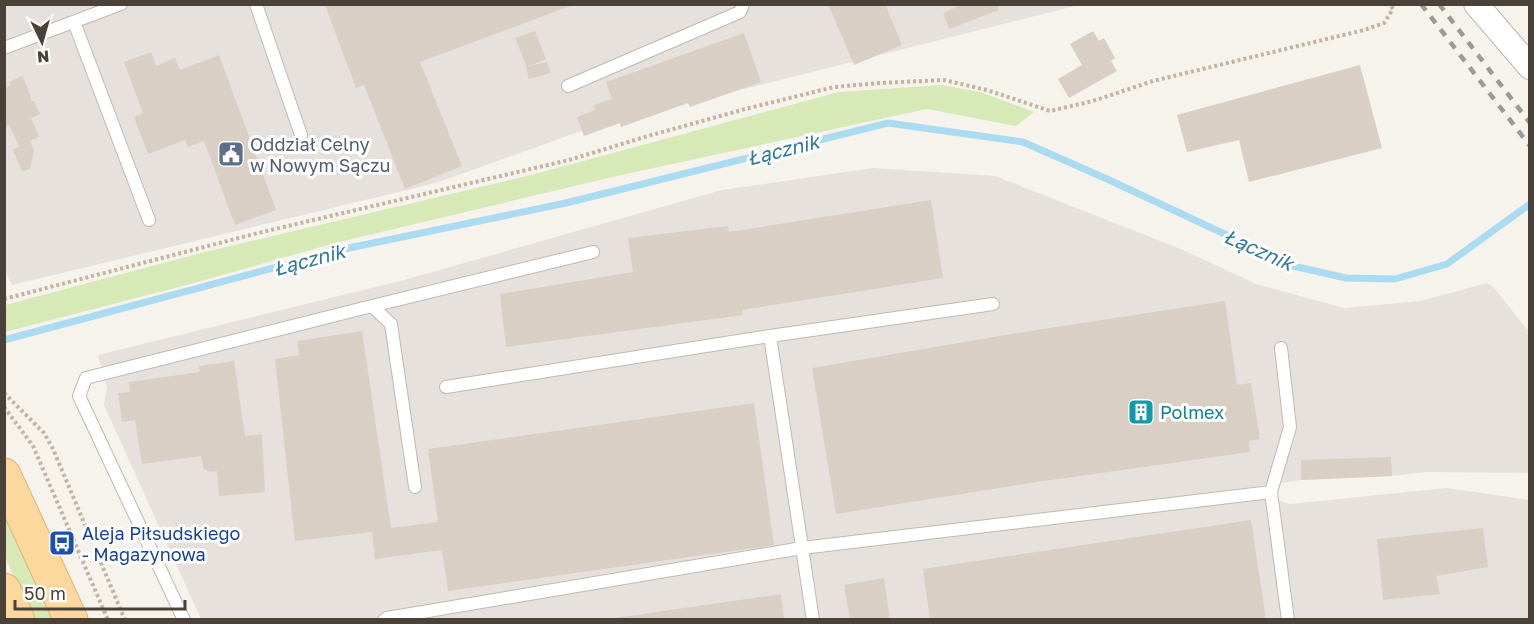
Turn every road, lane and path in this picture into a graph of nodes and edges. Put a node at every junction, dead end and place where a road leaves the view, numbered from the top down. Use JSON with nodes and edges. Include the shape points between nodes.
{"nodes":[{"id":1,"x":121,"y":4,"type":"edge"},
{"id":2,"x":256,"y":4,"type":"edge"},
{"id":3,"x":743,"y":4,"type":"edge"},
{"id":4,"x":1390,"y":4,"type":"edge"},
{"id":5,"x":1476,"y":4,"type":"edge"},
{"id":6,"x":74,"y":22,"type":"junction"},
{"id":7,"x":4,"y":48,"type":"edge"},
{"id":8,"x":1530,"y":67,"type":"edge"},
{"id":9,"x":568,"y":86,"type":"dead end"},
{"id":10,"x":301,"y":135,"type":"dead end"},
{"id":11,"x":149,"y":220,"type":"dead end"},
{"id":12,"x":593,"y":252,"type":"dead end"},
{"id":13,"x":4,"y":299,"type":"edge"},
{"id":14,"x":993,"y":304,"type":"dead end"},
{"id":15,"x":372,"y":306,"type":"junction"},
{"id":16,"x":770,"y":336,"type":"junction"},
{"id":17,"x":1281,"y":348,"type":"dead end"},
{"id":18,"x":446,"y":387,"type":"dead end"},
{"id":19,"x":4,"y":393,"type":"edge"},
{"id":20,"x":4,"y":407,"type":"edge"},
{"id":21,"x":4,"y":475,"type":"edge"},
{"id":22,"x":415,"y":487,"type":"dead end"},
{"id":23,"x":1271,"y":492,"type":"junction"},
{"id":24,"x":802,"y":548,"type":"junction"},
{"id":25,"x":4,"y":590,"type":"edge"},
{"id":26,"x":18,"y":620,"type":"edge"},
{"id":27,"x":71,"y":620,"type":"edge"},
{"id":28,"x":108,"y":620,"type":"edge"},
{"id":29,"x":125,"y":620,"type":"edge"},
{"id":30,"x":184,"y":620,"type":"edge"},
{"id":31,"x":384,"y":620,"type":"edge"},
{"id":32,"x":813,"y":620,"type":"edge"},
{"id":33,"x":1288,"y":620,"type":"edge"}],
"edges":[{"from":1,"to":6,"type":"lane"},
{"from":2,"to":10,"type":"lane"},
{"from":3,"to":9,"type":"lane","via":[[740,12]]},
{"from":4,"to":13,"type":"path","via":[[1393,9],[1384,23],[1364,30],[1153,81],[1050,111],[944,80],[834,87],[569,160],[258,233]]},
{"from":5,"to":8,"type":"street"},
{"from":6,"to":7,"type":"lane"},
{"from":6,"to":11,"type":"lane"},
{"from":12,"to":15,"type":"lane"},
{"from":14,"to":16,"type":"lane"},
{"from":15,"to":22,"type":"lane","via":[[391,324]]},
{"from":15,"to":30,"type":"lane","via":[[86,378],[79,396]]},
{"from":16,"to":18,"type":"lane"},
{"from":16,"to":24,"type":"lane"},
{"from":17,"to":23,"type":"lane","via":[[1290,427]]},
{"from":19,"to":29,"type":"path","via":[[44,433],[53,449]]},
{"from":20,"to":28,"type":"path","via":[[33,447]]},
{"from":21,"to":27,"type":"main road"},
{"from":23,"to":24,"type":"lane"},
{"from":23,"to":33,"type":"lane"},
{"from":24,"to":31,"type":"lane"},
{"from":24,"to":32,"type":"lane"},
{"from":25,"to":26,"type":"main road"}]}
